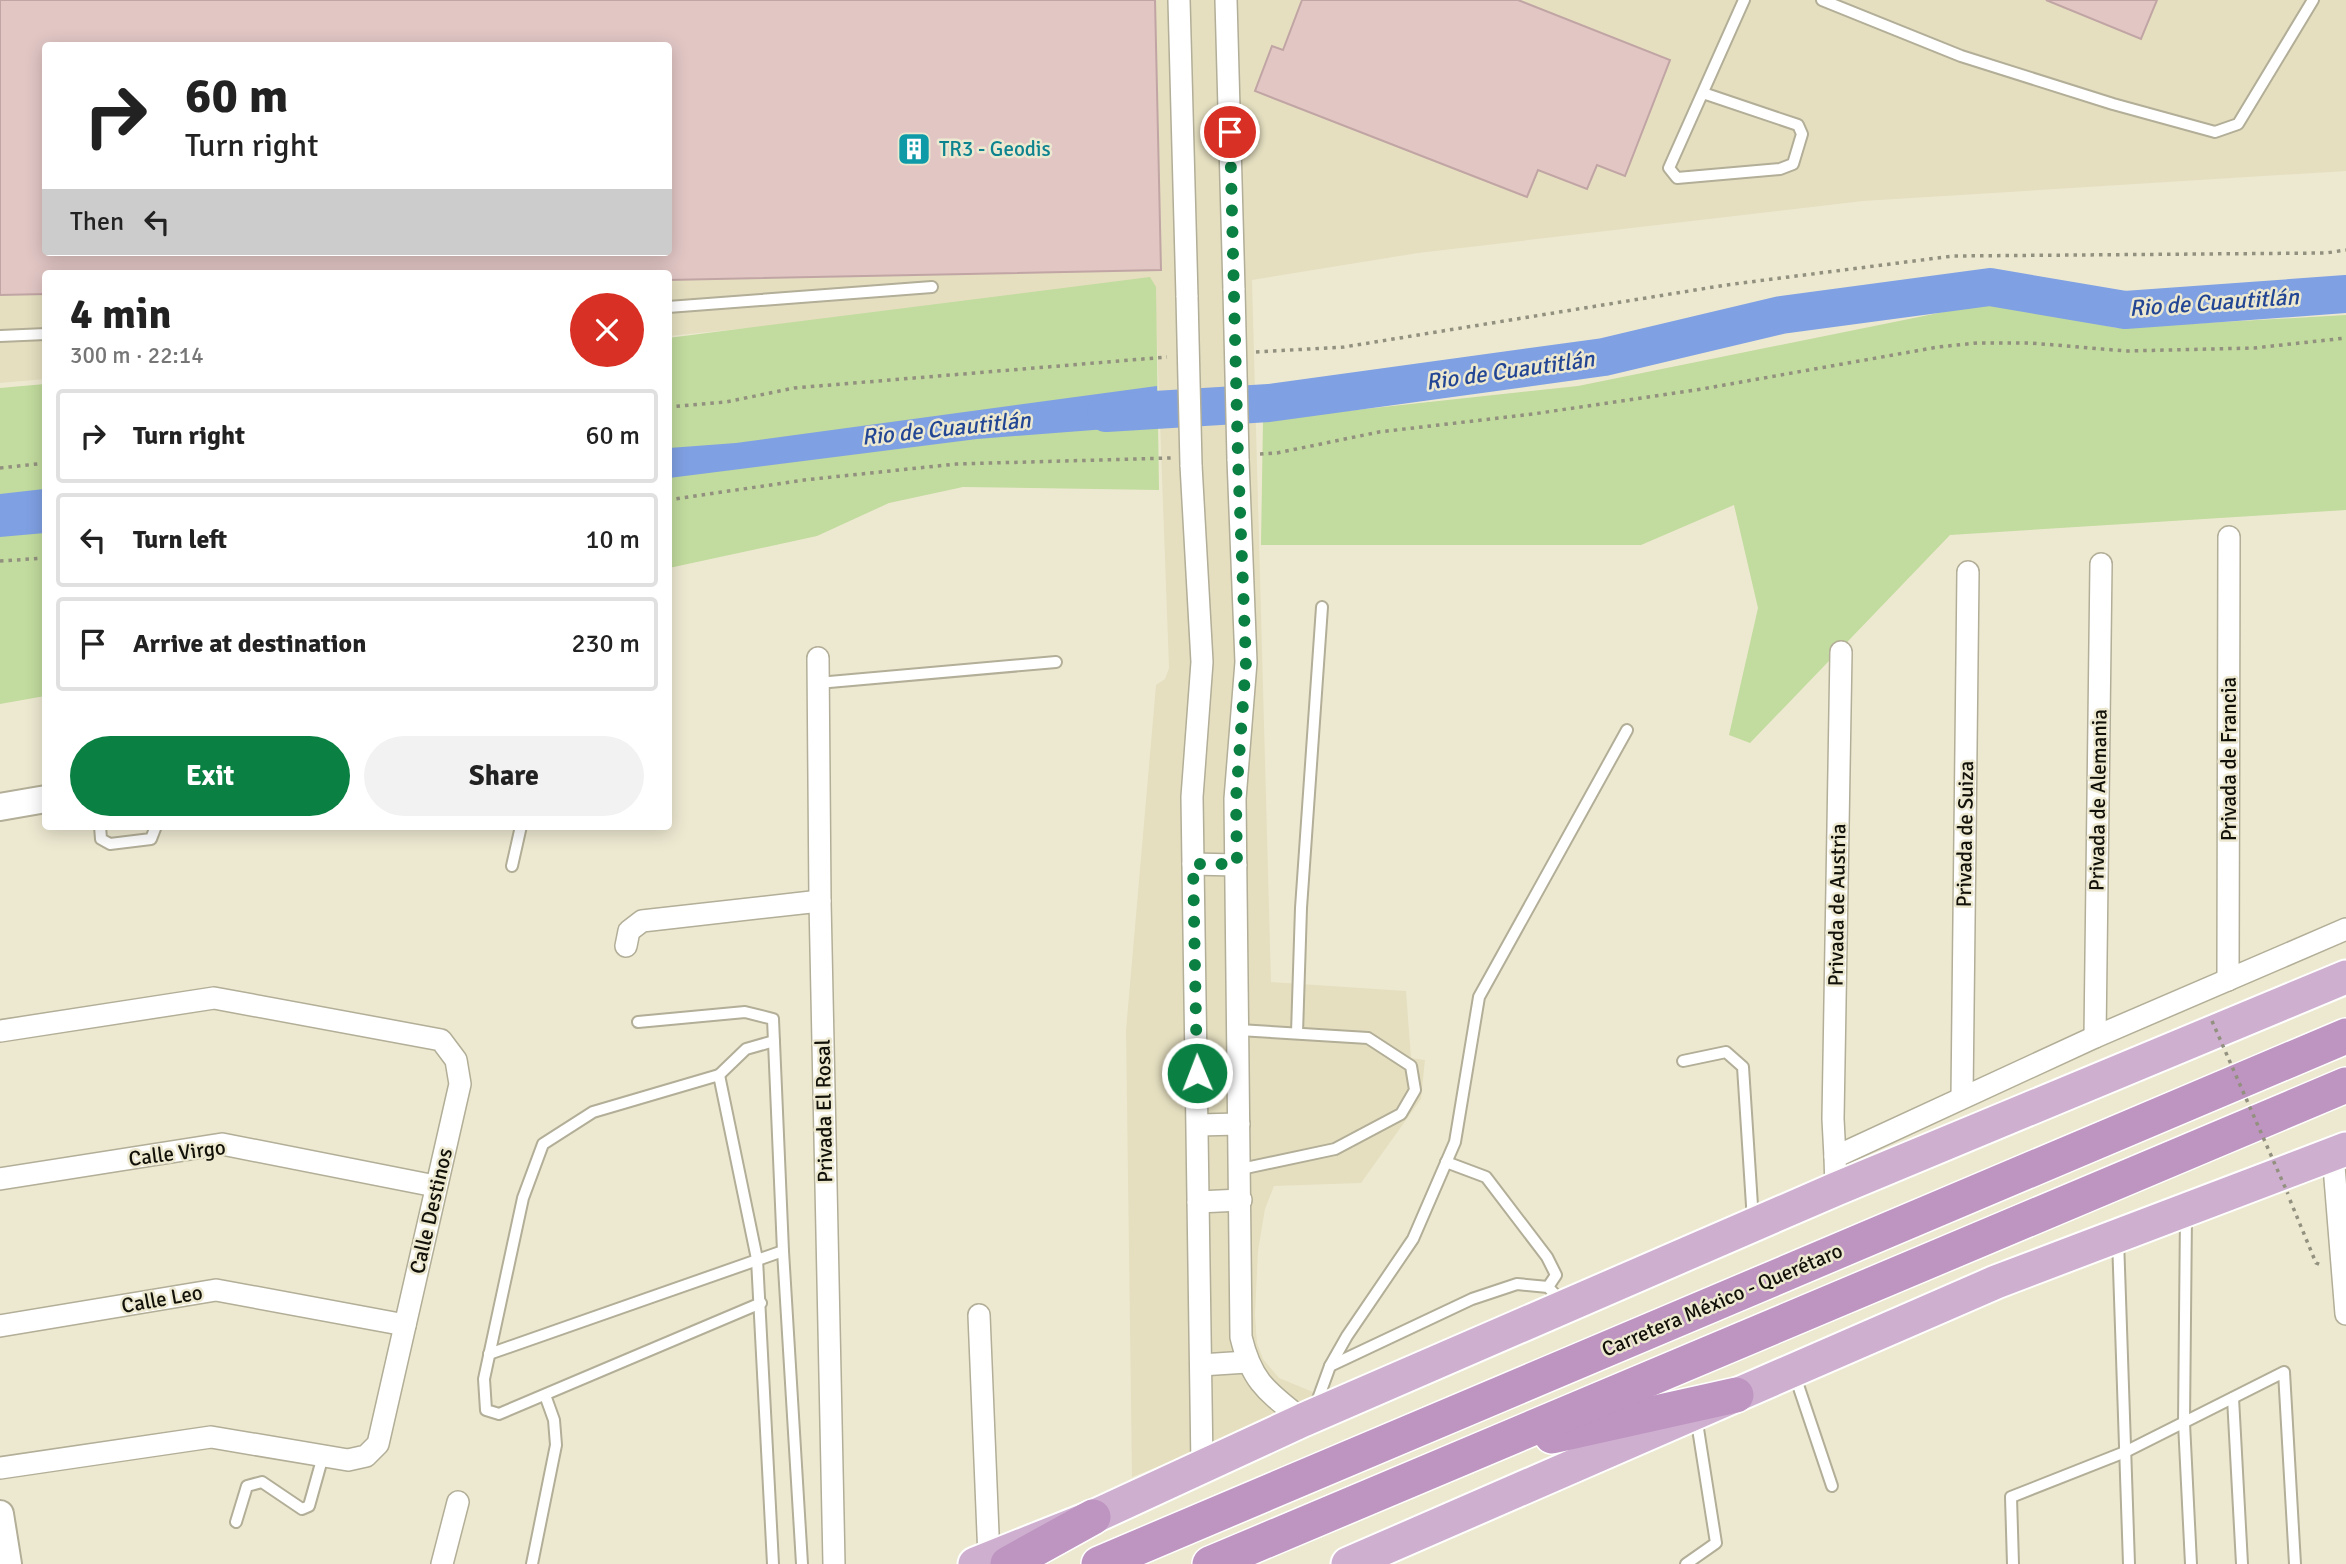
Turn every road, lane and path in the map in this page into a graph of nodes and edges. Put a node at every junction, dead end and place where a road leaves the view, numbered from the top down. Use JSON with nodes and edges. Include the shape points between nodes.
{"nodes":[{"id":1,"x":1179,"y":0,"type":"edge"},
{"id":2,"x":1226,"y":0,"type":"edge"},
{"id":3,"x":1744,"y":0,"type":"edge"},
{"id":4,"x":1822,"y":0,"type":"edge"},
{"id":5,"x":2313,"y":0,"type":"edge"},
{"id":6,"x":1703,"y":93,"type":"junction"},
{"id":7,"x":2346,"y":250,"type":"edge"},
{"id":8,"x":932,"y":287,"type":"dead end"},
{"id":9,"x":672,"y":307,"type":"edge"},
{"id":10,"x":42,"y":334,"type":"edge"},
{"id":11,"x":0,"y":336,"type":"edge"},
{"id":12,"x":2346,"y":338,"type":"edge"},
{"id":13,"x":1248,"y":352,"type":"dead end"},
{"id":14,"x":1167,"y":357,"type":"dead end"},
{"id":15,"x":672,"y":407,"type":"edge"},
{"id":16,"x":1244,"y":457,"type":"junction"},
{"id":17,"x":1186,"y":461,"type":"junction"},
{"id":18,"x":42,"y":463,"type":"edge"},
{"id":19,"x":0,"y":467,"type":"edge"},
{"id":20,"x":672,"y":499,"type":"edge"},
{"id":21,"x":2229,"y":537,"type":"dead end"},
{"id":22,"x":42,"y":558,"type":"edge"},
{"id":23,"x":0,"y":561,"type":"edge"},
{"id":24,"x":2101,"y":564,"type":"dead end"},
{"id":25,"x":1968,"y":572,"type":"dead end"},
{"id":26,"x":1322,"y":607,"type":"dead end"},
{"id":27,"x":1841,"y":652,"type":"dead end"},
{"id":28,"x":818,"y":658,"type":"dead end"},
{"id":29,"x":1056,"y":662,"type":"dead end"},
{"id":30,"x":818,"y":683,"type":"junction"},
{"id":31,"x":1628,"y":730,"type":"dead end"},
{"id":32,"x":42,"y":800,"type":"edge"},
{"id":33,"x":0,"y":807,"type":"edge"},
{"id":34,"x":100,"y":830,"type":"edge"},
{"id":35,"x":154,"y":830,"type":"edge"},
{"id":36,"x":520,"y":830,"type":"edge"},
{"id":37,"x":1193,"y":864,"type":"junction"},
{"id":38,"x":1237,"y":864,"type":"junction"},
{"id":39,"x":512,"y":866,"type":"dead end"},
{"id":40,"x":820,"y":901,"type":"junction"},
{"id":41,"x":2346,"y":929,"type":"edge"},
{"id":42,"x":626,"y":946,"type":"dead end"},
{"id":43,"x":2346,"y":977,"type":"edge"},
{"id":44,"x":2228,"y":980,"type":"junction"},
{"id":45,"x":2212,"y":1021,"type":"dead end"},
{"id":46,"x":638,"y":1022,"type":"dead end"},
{"id":47,"x":1239,"y":1030,"type":"junction"},
{"id":48,"x":0,"y":1031,"type":"edge"},
{"id":49,"x":1297,"y":1033,"type":"junction"},
{"id":50,"x":2346,"y":1036,"type":"edge"},
{"id":51,"x":2095,"y":1037,"type":"junction"},
{"id":52,"x":774,"y":1041,"type":"junction"},
{"id":53,"x":1683,"y":1061,"type":"dead end"},
{"id":54,"x":719,"y":1075,"type":"junction"},
{"id":55,"x":2346,"y":1085,"type":"edge"},
{"id":56,"x":1962,"y":1097,"type":"junction"},
{"id":57,"x":1240,"y":1124,"type":"junction"},
{"id":58,"x":1198,"y":1125,"type":"junction"},
{"id":59,"x":2340,"y":1152,"type":"edge"},
{"id":60,"x":1446,"y":1162,"type":"junction"},
{"id":61,"x":1241,"y":1169,"type":"junction"},
{"id":62,"x":1836,"y":1173,"type":"junction"},
{"id":63,"x":0,"y":1179,"type":"edge"},
{"id":64,"x":435,"y":1186,"type":"junction"},
{"id":65,"x":1241,"y":1200,"type":"junction"},
{"id":66,"x":1198,"y":1202,"type":"junction"},
{"id":67,"x":2186,"y":1210,"type":"junction"},
{"id":68,"x":1753,"y":1225,"type":"junction"},
{"id":69,"x":2118,"y":1236,"type":"junction"},
{"id":70,"x":783,"y":1251,"type":"junction"},
{"id":71,"x":757,"y":1259,"type":"junction"},
{"id":72,"x":2316,"y":1263,"type":"dead end"},
{"id":73,"x":1557,"y":1297,"type":"junction"},
{"id":74,"x":761,"y":1303,"type":"junction"},
{"id":75,"x":2346,"y":1314,"type":"edge"},
{"id":76,"x":979,"y":1315,"type":"dead end"},
{"id":77,"x":405,"y":1325,"type":"junction"},
{"id":78,"x":0,"y":1326,"type":"edge"},
{"id":79,"x":489,"y":1354,"type":"junction"},
{"id":80,"x":1247,"y":1362,"type":"junction"},
{"id":81,"x":1201,"y":1365,"type":"junction"},
{"id":82,"x":1330,"y":1366,"type":"junction"},
{"id":83,"x":1793,"y":1370,"type":"junction"},
{"id":84,"x":545,"y":1395,"type":"junction"},
{"id":85,"x":1736,"y":1395,"type":"junction"},
{"id":86,"x":2233,"y":1398,"type":"junction"},
{"id":87,"x":1696,"y":1413,"type":"junction"},
{"id":88,"x":1311,"y":1417,"type":"junction"},
{"id":89,"x":2183,"y":1423,"type":"junction"},
{"id":90,"x":1483,"y":1448,"type":"junction"},
{"id":91,"x":2125,"y":1452,"type":"junction"},
{"id":92,"x":323,"y":1456,"type":"junction"},
{"id":93,"x":1202,"y":1466,"type":"junction"},
{"id":94,"x":0,"y":1468,"type":"edge"},
{"id":95,"x":1832,"y":1486,"type":"dead end"},
{"id":96,"x":458,"y":1502,"type":"dead end"},
{"id":97,"x":0,"y":1514,"type":"edge"},
{"id":98,"x":1093,"y":1517,"type":"joint"},
{"id":99,"x":236,"y":1522,"type":"dead end"},
{"id":100,"x":990,"y":1562,"type":"edge"},
{"id":101,"x":8,"y":1564,"type":"edge"},
{"id":102,"x":442,"y":1564,"type":"edge"},
{"id":103,"x":532,"y":1564,"type":"edge"},
{"id":104,"x":773,"y":1564,"type":"edge"},
{"id":105,"x":802,"y":1564,"type":"edge"},
{"id":106,"x":834,"y":1564,"type":"edge"},
{"id":107,"x":1098,"y":1564,"type":"edge"},
{"id":108,"x":1210,"y":1564,"type":"edge"},
{"id":109,"x":1348,"y":1564,"type":"edge"},
{"id":110,"x":1686,"y":1564,"type":"edge"},
{"id":111,"x":2013,"y":1564,"type":"edge"},
{"id":112,"x":2129,"y":1564,"type":"edge"},
{"id":113,"x":2191,"y":1564,"type":"edge"},
{"id":114,"x":2242,"y":1564,"type":"edge"},
{"id":115,"x":2295,"y":1564,"type":"edge"}],
"edges":[{"from":1,"to":17,"type":"street","bridge":true},
{"from":2,"to":16,"type":"street","bridge":true},
{"from":3,"to":6,"type":"lane"},
{"from":4,"to":5,"type":"lane","via":[[1961,56],[2214,132],[2238,124]]},
{"from":6,"to":6,"type":"lane","via":[[1670,167],[1677,178],[1793,164],[1802,134],[1798,125]]},
{"from":7,"to":13,"type":"path","via":[[1954,256],[1726,285],[1343,347]]},
{"from":8,"to":9,"type":"lane"},
{"from":10,"to":11,"type":"lane"},
{"from":12,"to":16,"type":"path","via":[[2254,348],[2126,351],[1977,343],[1702,389],[1378,432]]},
{"from":14,"to":15,"type":"path","via":[[794,388],[726,402]]},
{"from":16,"to":38,"type":"street","via":[[1246,662],[1236,799]]},
{"from":17,"to":20,"type":"path","via":[[956,464]]},
{"from":17,"to":37,"type":"street","via":[[1202,662],[1192,797]]},
{"from":18,"to":19,"type":"path"},
{"from":21,"to":44,"type":"street","name":"Privada de Francia"},
{"from":22,"to":23,"type":"path"},
{"from":24,"to":51,"type":"street","name":"Privada de Alemania"},
{"from":25,"to":56,"type":"street","name":"Privada de Suiza"},
{"from":26,"to":49,"type":"lane"},
{"from":27,"to":62,"type":"street","name":"Privada de Austria","via":[[1833,1119]]},
{"from":28,"to":30,"type":"street","name":"Privada El Rosal"},
{"from":29,"to":30,"type":"lane"},
{"from":30,"to":40,"type":"street","name":"Privada El Rosal"},
{"from":31,"to":60,"type":"lane","via":[[1479,997],[1455,1142]]},
{"from":32,"to":33,"type":"street"},
{"from":34,"to":35,"type":"lane","via":[[101,839],[110,844],[151,839]]},
{"from":36,"to":39,"type":"lane"},
{"from":37,"to":38,"type":"street"},
{"from":37,"to":58,"type":"street"},
{"from":38,"to":47,"type":"street"},
{"from":40,"to":42,"type":"street","via":[[642,921],[629,931]]},
{"from":40,"to":106,"type":"street","name":"Privada El Rosal"},
{"from":41,"to":44,"type":"street"},
{"from":43,"to":62,"type":"main road"},
{"from":44,"to":51,"type":"street"},
{"from":45,"to":72,"type":"path","bridge":true},
{"from":46,"to":52,"type":"lane","via":[[745,1012],[773,1019]]},
{"from":47,"to":49,"type":"lane"},
{"from":47,"to":57,"type":"street"},
{"from":48,"to":64,"type":"street","name":"Calle Destinos","via":[[214,998],[440,1041],[457,1060],[460,1084]]},
{"from":49,"to":61,"type":"lane","via":[[1368,1038],[1411,1066],[1415,1090],[1401,1114],[1335,1149]]},
{"from":50,"to":107,"type":"highway","name":"Carretera México - Querétaro"},
{"from":51,"to":56,"type":"street"},
{"from":52,"to":54,"type":"lane","via":[[746,1049]]},
{"from":52,"to":70,"type":"lane"},
{"from":53,"to":68,"type":"lane","via":[[1726,1052],[1743,1067]]},
{"from":54,"to":71,"type":"lane"},
{"from":54,"to":79,"type":"lane","via":[[593,1112],[543,1144],[523,1198]]},
{"from":55,"to":90,"type":"highway","name":"Carretera México - Querétaro"},
{"from":56,"to":62,"type":"street"},
{"from":57,"to":58,"type":"street"},
{"from":57,"to":61,"type":"street"},
{"from":58,"to":66,"type":"street"},
{"from":59,"to":67,"type":"main road"},
{"from":59,"to":75,"type":"street"},
{"from":60,"to":73,"type":"lane","via":[[1486,1177],[1546,1257],[1556,1275]]},
{"from":60,"to":82,"type":"lane","via":[[1413,1239]]},
{"from":61,"to":65,"type":"street"},
{"from":62,"to":68,"type":"main road"},
{"from":63,"to":64,"type":"street","name":"Calle Virgo","via":[[222,1144]]},
{"from":64,"to":77,"type":"street","name":"Calle Destinos"},
{"from":65,"to":66,"type":"street"},
{"from":65,"to":80,"type":"street","via":[[1241,1337]]},
{"from":66,"to":81,"type":"street"},
{"from":67,"to":69,"type":"main road"},
{"from":67,"to":89,"type":"lane"},
{"from":68,"to":73,"type":"main road"},
{"from":69,"to":83,"type":"main road","via":[[1996,1282]]},
{"from":69,"to":91,"type":"lane"},
{"from":70,"to":71,"type":"lane"},
{"from":70,"to":105,"type":"lane"},
{"from":71,"to":74,"type":"lane"},
{"from":71,"to":79,"type":"lane"},
{"from":73,"to":82,"type":"lane","via":[[1517,1284],[1472,1299]]},
{"from":73,"to":88,"type":"main road"},
{"from":74,"to":84,"type":"lane"},
{"from":74,"to":104,"type":"lane"},
{"from":76,"to":100,"type":"street"},
{"from":77,"to":78,"type":"street","name":"Calle Leo","via":[[216,1290]]},
{"from":77,"to":92,"type":"street","name":"Calle Destinos","via":[[378,1444],[366,1455],[348,1460]]},
{"from":79,"to":84,"type":"lane","via":[[484,1379],[486,1409],[499,1414]]},
{"from":80,"to":81,"type":"street"},
{"from":80,"to":88,"type":"street","via":[[1261,1387]]},
{"from":81,"to":93,"type":"street"},
{"from":82,"to":88,"type":"lane"},
{"from":83,"to":85,"type":"main road"},
{"from":83,"to":95,"type":"lane"},
{"from":84,"to":103,"type":"lane","via":[[556,1445]]},
{"from":85,"to":87,"type":"main road"},
{"from":85,"to":90,"type":"highway"},
{"from":86,"to":89,"type":"lane"},
{"from":86,"to":114,"type":"lane"},
{"from":86,"to":115,"type":"lane","via":[[2284,1373]]},
{"from":87,"to":109,"type":"main road"},
{"from":87,"to":110,"type":"lane","via":[[1716,1543]]},
{"from":88,"to":93,"type":"main road"},
{"from":89,"to":91,"type":"lane"},
{"from":89,"to":113,"type":"lane"},
{"from":90,"to":108,"type":"highway","name":"Carretera México - Querétaro"},
{"from":91,"to":111,"type":"lane","via":[[2011,1497]]},
{"from":91,"to":112,"type":"lane"},
{"from":92,"to":94,"type":"street","name":"Calle Destinos","via":[[211,1437]]},
{"from":92,"to":99,"type":"lane","via":[[309,1506],[302,1509],[262,1482],[247,1486]]},
{"from":93,"to":98,"type":"main road"},
{"from":96,"to":102,"type":"street"},
{"from":97,"to":101,"type":"street"},
{"from":98,"to":100,"type":"highway"}]}
